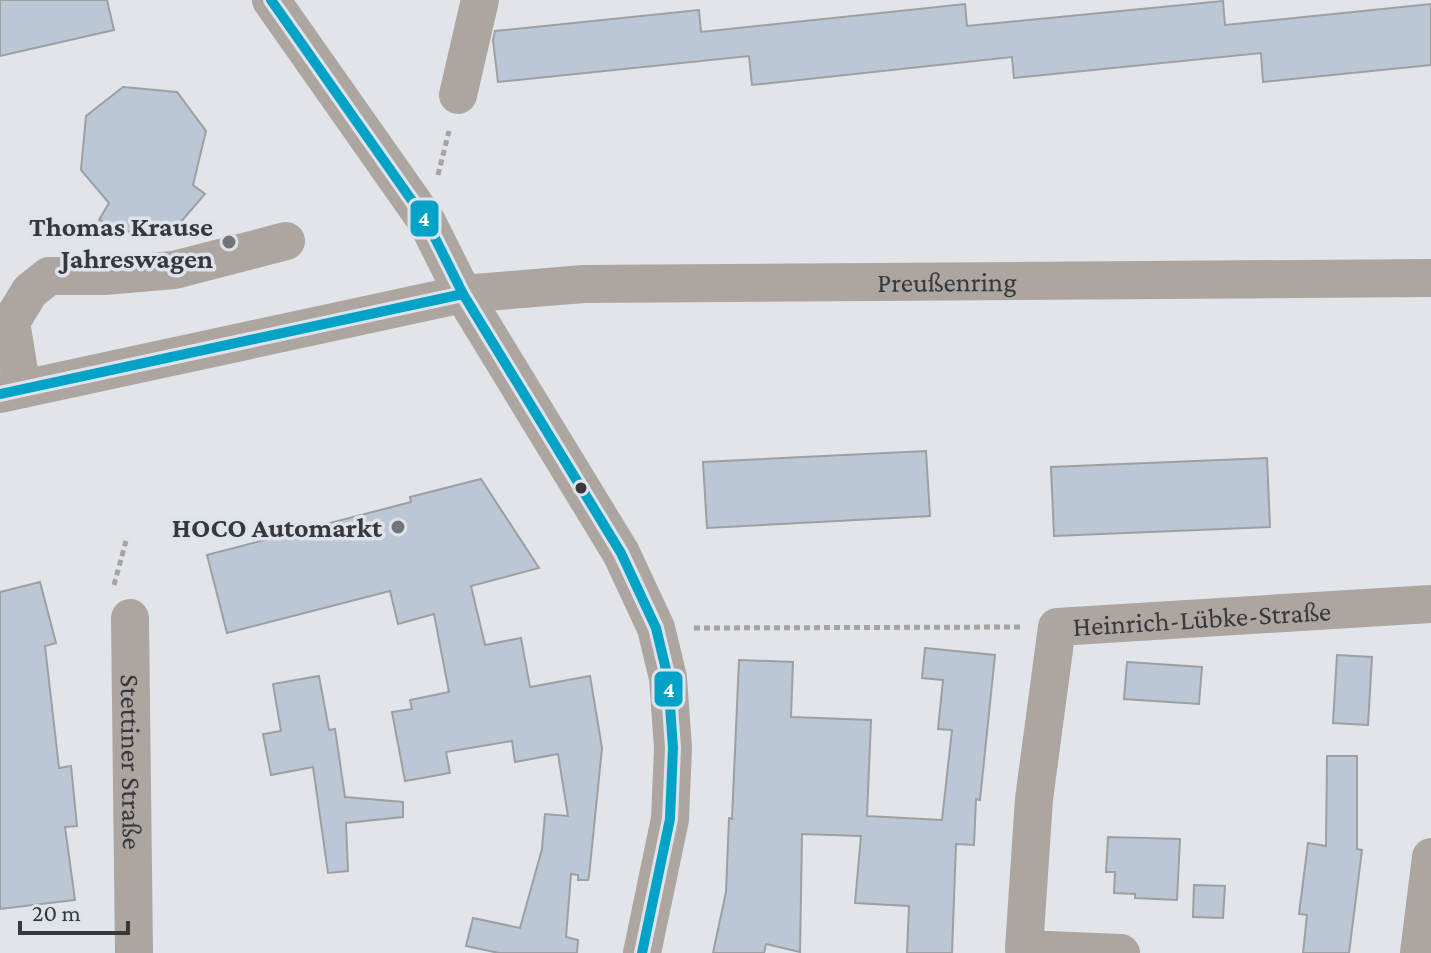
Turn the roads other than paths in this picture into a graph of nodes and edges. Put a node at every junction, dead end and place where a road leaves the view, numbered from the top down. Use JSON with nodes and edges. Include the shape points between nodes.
{"nodes":[{"id":1,"x":271,"y":0,"type":"edge"},
{"id":2,"x":480,"y":0,"type":"edge"},
{"id":3,"x":458,"y":95,"type":"road end"},
{"id":4,"x":286,"y":241,"type":"dead end"},
{"id":5,"x":1431,"y":278,"type":"edge"},
{"id":6,"x":463,"y":294,"type":"junction"},
{"id":7,"x":11,"y":392,"type":"edge"},
{"id":8,"x":1431,"y":604,"type":"edge"},
{"id":9,"x":130,"y":618,"type":"dead end"},
{"id":10,"x":1431,"y":857,"type":"edge"},
{"id":11,"x":134,"y":953,"type":"edge"},
{"id":12,"x":642,"y":953,"type":"edge"},
{"id":13,"x":1121,"y":953,"type":"edge"},
{"id":14,"x":1419,"y":953,"type":"edge"}],
"edges":[{"from":1,"to":6,"type":"street","via":[[427,222]]},
{"from":2,"to":3,"type":"street"},
{"from":4,"to":7,"type":"street","via":[[174,270],[49,276],[30,291],[11,322]]},
{"from":5,"to":6,"type":"street","name":"Preußenring","via":[[583,284]]},
{"from":6,"to":7,"type":"street","name":"Preußenring"},
{"from":6,"to":12,"type":"street","via":[[621,553],[656,628],[668,678],[673,748],[670,819]]},
{"from":8,"to":13,"type":"street","name":"Heinrich-Lübke-Straße","via":[[1057,627],[1034,799],[1024,949]]},
{"from":9,"to":11,"type":"street","name":"Stettiner Straße"},
{"from":10,"to":14,"type":"street"}]}
